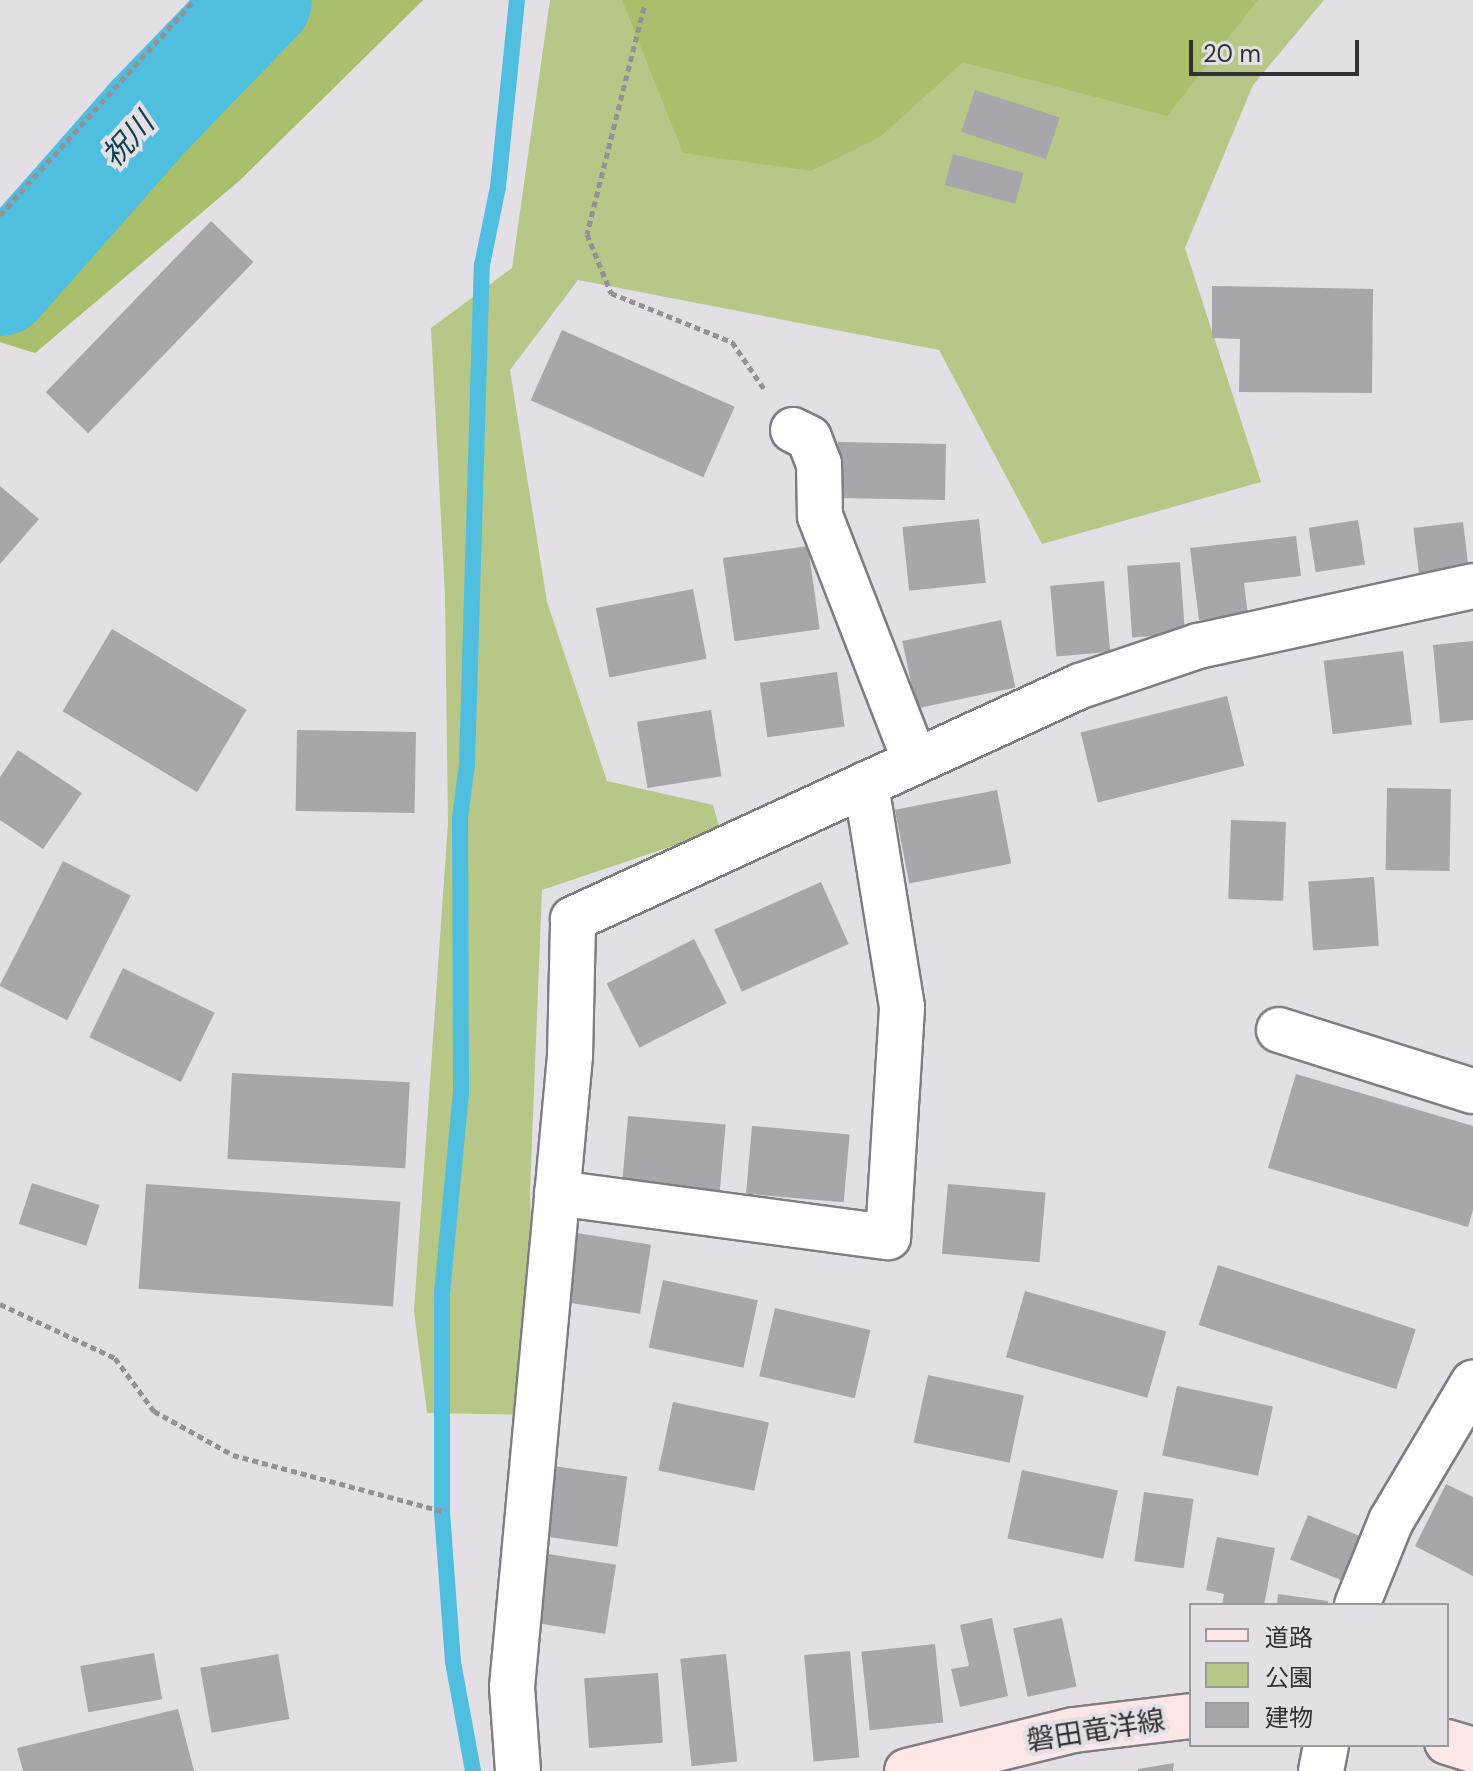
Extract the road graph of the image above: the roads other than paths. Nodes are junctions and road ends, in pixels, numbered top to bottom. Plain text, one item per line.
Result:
1 (793, 430) road end
2 (1473, 586) edge
3 (915, 761) junction
4 (866, 784) junction
5 (1279, 1030) dead end
6 (1473, 1091) edge
7 (557, 1193) junction
8 (1473, 1383) edge
9 (1358, 1603) edge
10 (1189, 1716) edge
11 (1449, 1743) edge
12 (1326, 1747) edge
13 (1473, 1750) edge
14 (518, 1771) edge
15 (907, 1771) edge
16 (1321, 1771) edge

1 - 3 street
2 - 3 street
3 - 4 street
4 - 7 street
4 - 7 street
5 - 6 street
7 - 14 street
8 - 9 street
10 - 15 main road, 磐田竜洋線
11 - 13 main road
12 - 16 street

